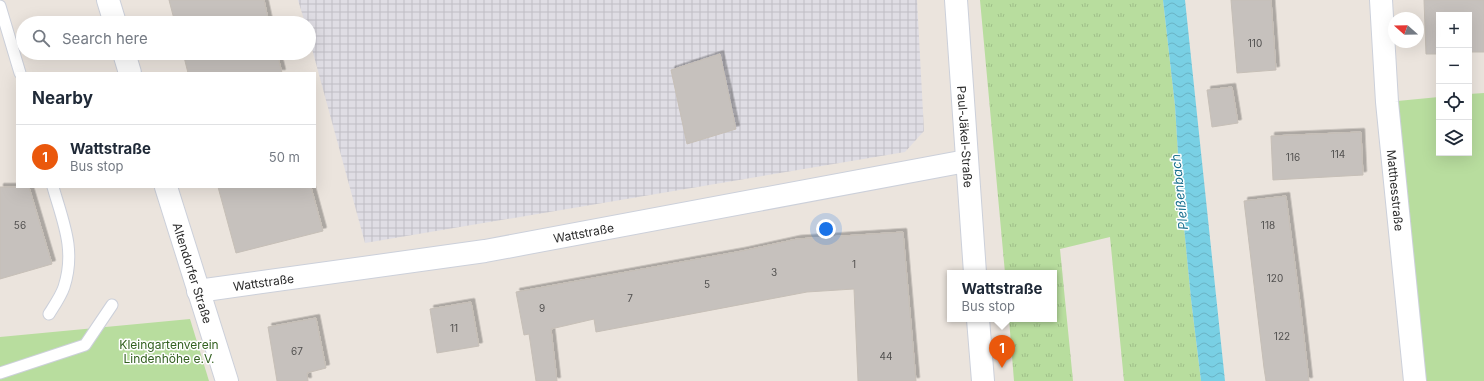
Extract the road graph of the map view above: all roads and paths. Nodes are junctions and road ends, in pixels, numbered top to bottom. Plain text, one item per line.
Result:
1 (108, 0) edge
2 (956, 0) edge
3 (1381, 0) edge
4 (0, 6) edge
5 (113, 16) edge
6 (16, 60) edge
7 (16, 60) edge
8 (126, 60) edge
9 (20, 72) edge
10 (130, 72) edge
11 (966, 161) junction
12 (53, 188) edge
13 (166, 188) edge
14 (975, 270) edge
15 (198, 291) junction
16 (112, 305) dead end
17 (50, 314) dead end
18 (978, 322) edge
19 (0, 373) edge
20 (227, 381) edge
21 (983, 381) edge
22 (1415, 381) edge

1 - 5 street
2 - 11 street, Paul-Jäkel-Straße
3 - 22 street, Matthesstraße
4 - 6 lane
7 - 9 lane
8 - 10 street
11 - 14 street, Paul-Jäkel-Straße
11 - 15 street, Wattstraße
12 - 17 lane
13 - 15 street, Altendorfer Straße
15 - 20 street, Altendorfer Straße
16 - 19 lane
18 - 21 street

